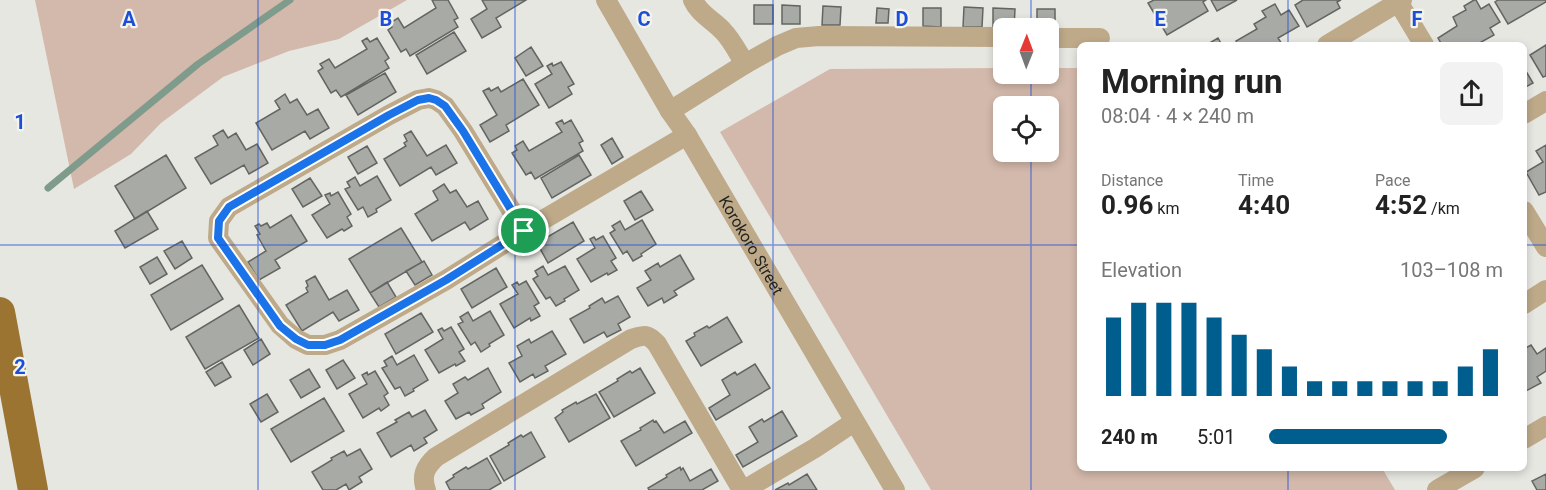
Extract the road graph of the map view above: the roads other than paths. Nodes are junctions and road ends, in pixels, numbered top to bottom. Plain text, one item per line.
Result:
1 (606, 0) edge
2 (693, 0) edge
3 (1399, 1) edge
4 (993, 37) edge
5 (1059, 38) edge
6 (1100, 38) dead end
7 (1332, 42) edge
8 (1422, 42) edge
9 (745, 64) junction
10 (1546, 101) edge
11 (670, 111) junction
12 (1527, 112) edge
13 (687, 135) junction
14 (1527, 216) edge
15 (524, 231) junction
16 (1546, 248) edge
17 (1546, 290) edge
18 (1527, 302) edge
19 (0, 312) edge
20 (854, 422) junction
21 (1546, 426) edge
22 (1527, 437) edge
23 (1470, 471) edge
24 (33, 490) edge
25 (426, 490) edge
26 (743, 490) edge
27 (895, 490) edge
28 (1437, 490) edge

1 - 11 street, Korokoro Street
2 - 9 street
3 - 7 street
3 - 8 street
4 - 9 street
5 - 6 street
9 - 11 street
10 - 12 street
11 - 13 street, Korokoro Street
13 - 15 street
13 - 20 street, Korokoro Street
14 - 16 street
15 - 15 street
17 - 18 street
19 - 24 main road
20 - 26 street
20 - 27 street, Korokoro Street
21 - 22 street
23 - 28 street
25 - 26 street

